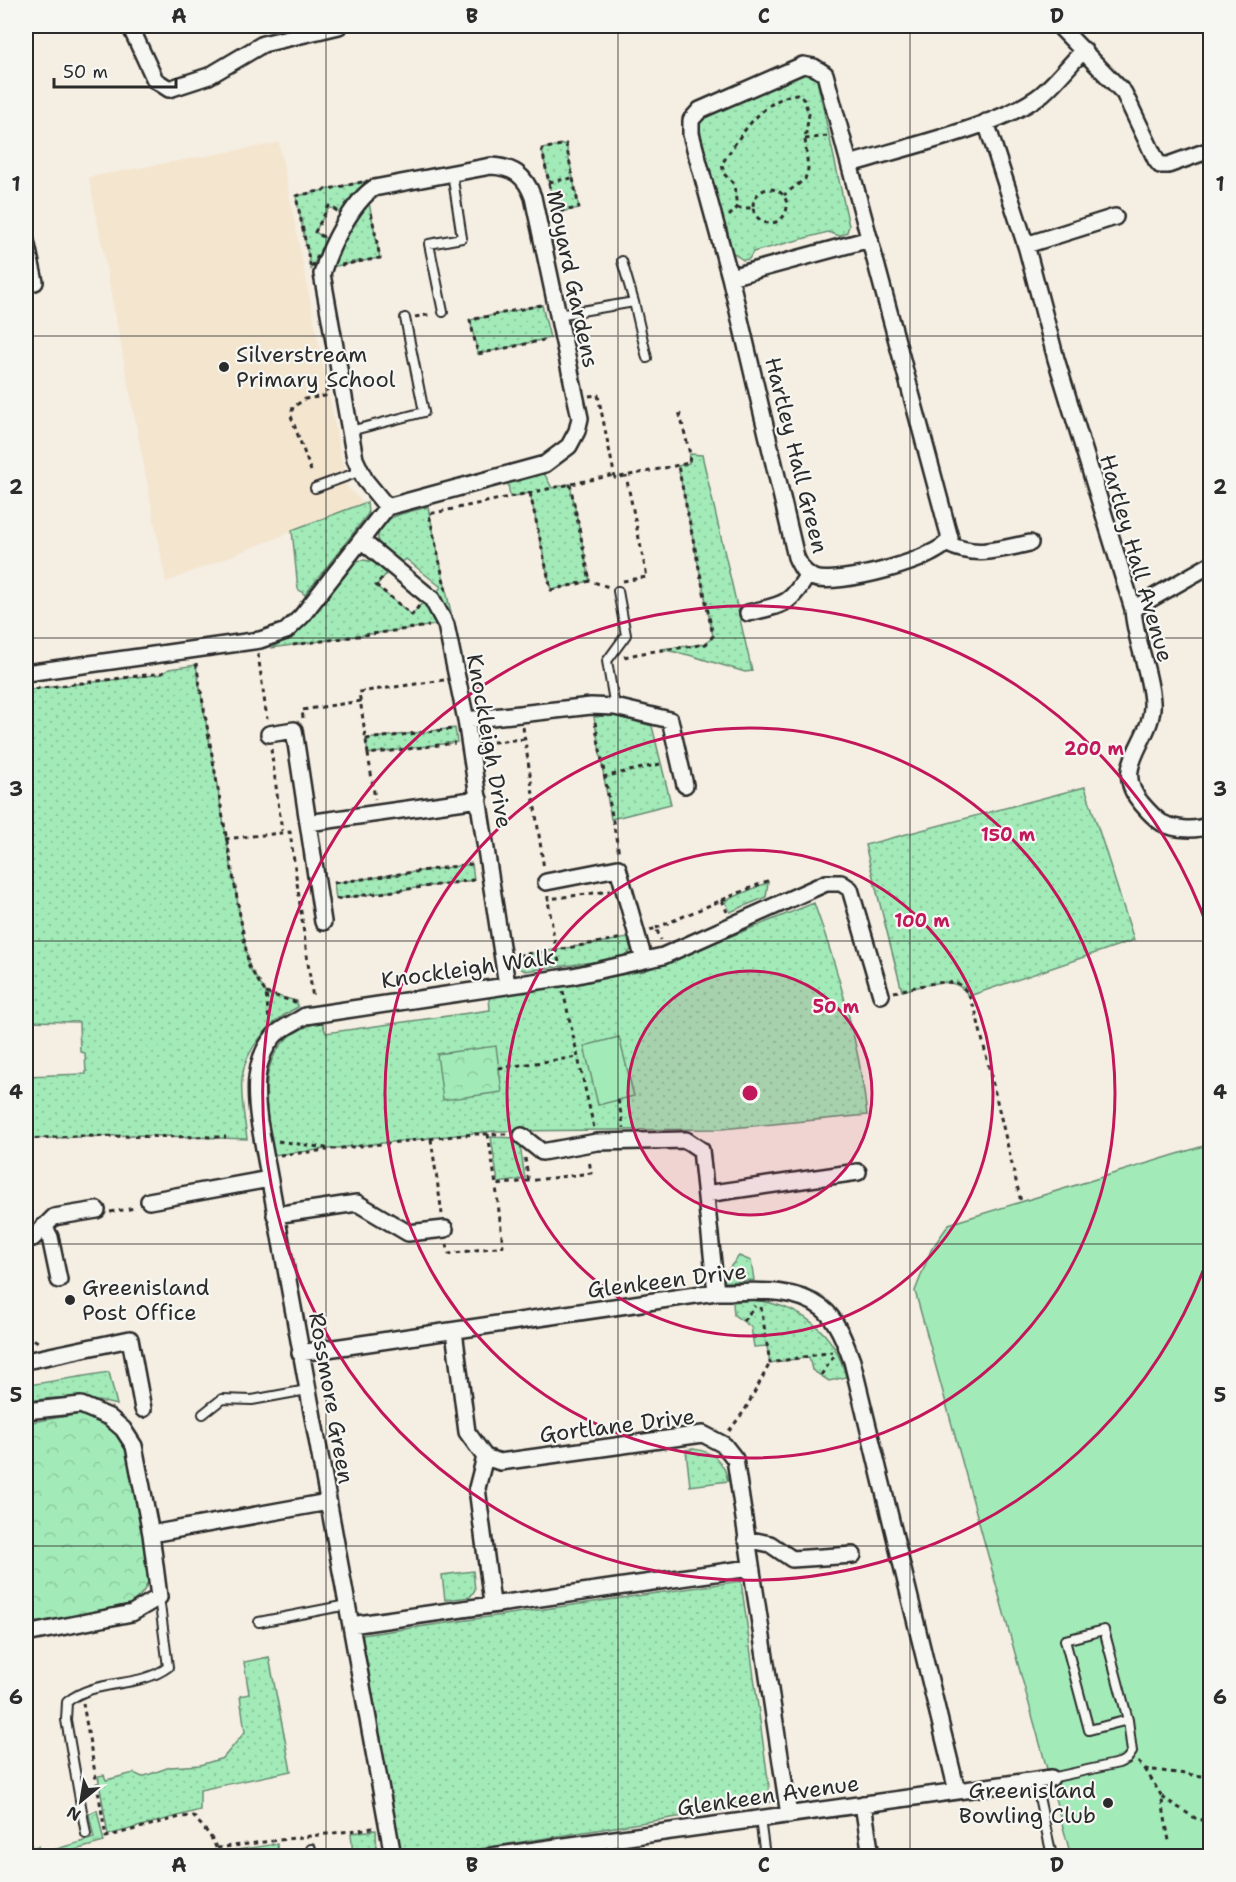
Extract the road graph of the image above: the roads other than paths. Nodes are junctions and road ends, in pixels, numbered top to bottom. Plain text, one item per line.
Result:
1 (130, 26) edge
2 (339, 26) edge
3 (1059, 26) edge
4 (1084, 50) junction
5 (986, 122) junction
6 (1210, 150) edge
7 (850, 164) junction
8 (453, 173) junction
9 (1115, 217) dead end
10 (870, 239) junction
11 (26, 241) edge
12 (1026, 245) junction
13 (622, 261) dead end
14 (730, 277) junction
15 (26, 285) edge
16 (634, 302) junction
17 (557, 309) junction
18 (443, 312) road end
19 (405, 318) road end
20 (647, 358) dead end
21 (350, 431) junction
22 (361, 471) junction
23 (315, 488) dead end
24 (387, 507) junction
25 (361, 540) junction
26 (1030, 543) dead end
27 (948, 544) junction
28 (1210, 565) edge
29 (808, 574) junction
30 (618, 591) road end
31 (1133, 609) junction
32 (748, 614) dead end
33 (26, 673) edge
34 (615, 707) junction
35 (460, 724) junction
36 (269, 735) dead end
37 (685, 785) dead end
38 (479, 799) junction
39 (308, 824) junction
40 (1210, 825) edge
41 (546, 882) road end
42 (323, 922) dead end
43 (644, 960) junction
44 (507, 985) junction
45 (881, 995) road end
46 (522, 1136) road end
47 (858, 1172) dead end
48 (268, 1179) junction
49 (706, 1194) junction
50 (149, 1201) road end
51 (97, 1210) road end
52 (275, 1215) junction
53 (44, 1226) junction
54 (445, 1229) road end
55 (26, 1239) edge
56 (59, 1280) dead end
57 (716, 1292) junction
58 (454, 1331) junction
59 (300, 1353) junction
60 (26, 1361) edge
61 (307, 1390) junction
62 (143, 1409) dead end
63 (26, 1412) edge
64 (203, 1414) dead end
65 (485, 1457) junction
66 (328, 1502) junction
67 (151, 1534) junction
68 (746, 1539) junction
69 (853, 1556) dead end
70 (750, 1568) junction
71 (159, 1597) junction
72 (492, 1603) junction
73 (347, 1605) junction
74 (259, 1622) dead end
75 (351, 1625) junction
76 (26, 1634) edge
77 (1128, 1720) junction
78 (1043, 1779) junction
79 (957, 1791) junction
80 (863, 1804) junction
81 (789, 1815) junction
82 (760, 1819) junction
83 (86, 1834) dead end
84 (589, 1849) edge
85 (393, 1857) edge
86 (492, 1857) edge
87 (765, 1857) edge
88 (871, 1857) edge
89 (1052, 1857) edge

1 - 2 street
3 - 4 street
4 - 5 street
4 - 6 street
5 - 7 street
5 - 12 street, Hartley Hall Avenue
7 - 10 street, Hartley Hall Green
7 - 14 street, Hartley Hall Green
8 - 17 street, Moyard Gardens
8 - 18 lane
8 - 21 street, Moyard Gardens
9 - 12 street
10 - 14 street
10 - 27 street, Hartley Hall Green
11 - 15 street
12 - 31 street, Hartley Hall Avenue
13 - 16 lane
14 - 29 street, Hartley Hall Green
16 - 17 lane
16 - 20 lane
17 - 24 street, Moyard Gardens
19 - 21 lane
21 - 22 street
22 - 23 lane
22 - 24 street
24 - 25 street
25 - 33 street
25 - 35 street, Knockleigh Drive
26 - 27 street
27 - 29 street, Hartley Hall Green
28 - 31 street
29 - 32 street
30 - 34 lane
31 - 40 street, Hartley Hall Avenue
34 - 35 street
34 - 37 street
35 - 38 street, Knockleigh Drive
36 - 39 street
38 - 39 street
38 - 44 street, Knockleigh Drive
39 - 42 street
41 - 43 street
43 - 44 street, Knockleigh Walk
43 - 45 street, Knockleigh Walk
44 - 48 street, Knockleigh Walk
46 - 49 street
47 - 49 street
48 - 50 street
48 - 52 street, Rossmore Green
49 - 57 street
51 - 53 street
52 - 54 street
52 - 59 street, Rossmore Green
53 - 55 street
53 - 56 street
57 - 58 street, Glenkeen Drive
57 - 79 street, Glenkeen Drive
58 - 59 street, Glenkeen Drive
58 - 65 street
59 - 61 street, Rossmore Green
60 - 62 street
61 - 64 lane
61 - 66 street, Rossmore Green
63 - 67 street
65 - 68 street, Gortlane Drive
65 - 72 street
66 - 67 street
66 - 73 street, Rossmore Green
67 - 71 street
68 - 69 street
68 - 70 street, Gortlane Drive
70 - 72 street
70 - 81 street, Gortlane Drive
71 - 76 street
71 - 83 lane
72 - 75 street
73 - 74 lane
73 - 75 street, Rossmore Green
75 - 85 street, Rossmore Green
77 - 77 lane
77 - 78 lane
78 - 79 street, Glenkeen Avenue
78 - 89 lane
79 - 80 street, Glenkeen Avenue
80 - 81 street, Glenkeen Avenue
80 - 88 street
81 - 82 street, Glenkeen Avenue
82 - 84 street, Glenkeen Avenue
82 - 87 lane
84 - 86 street, Glenkeen Avenue

